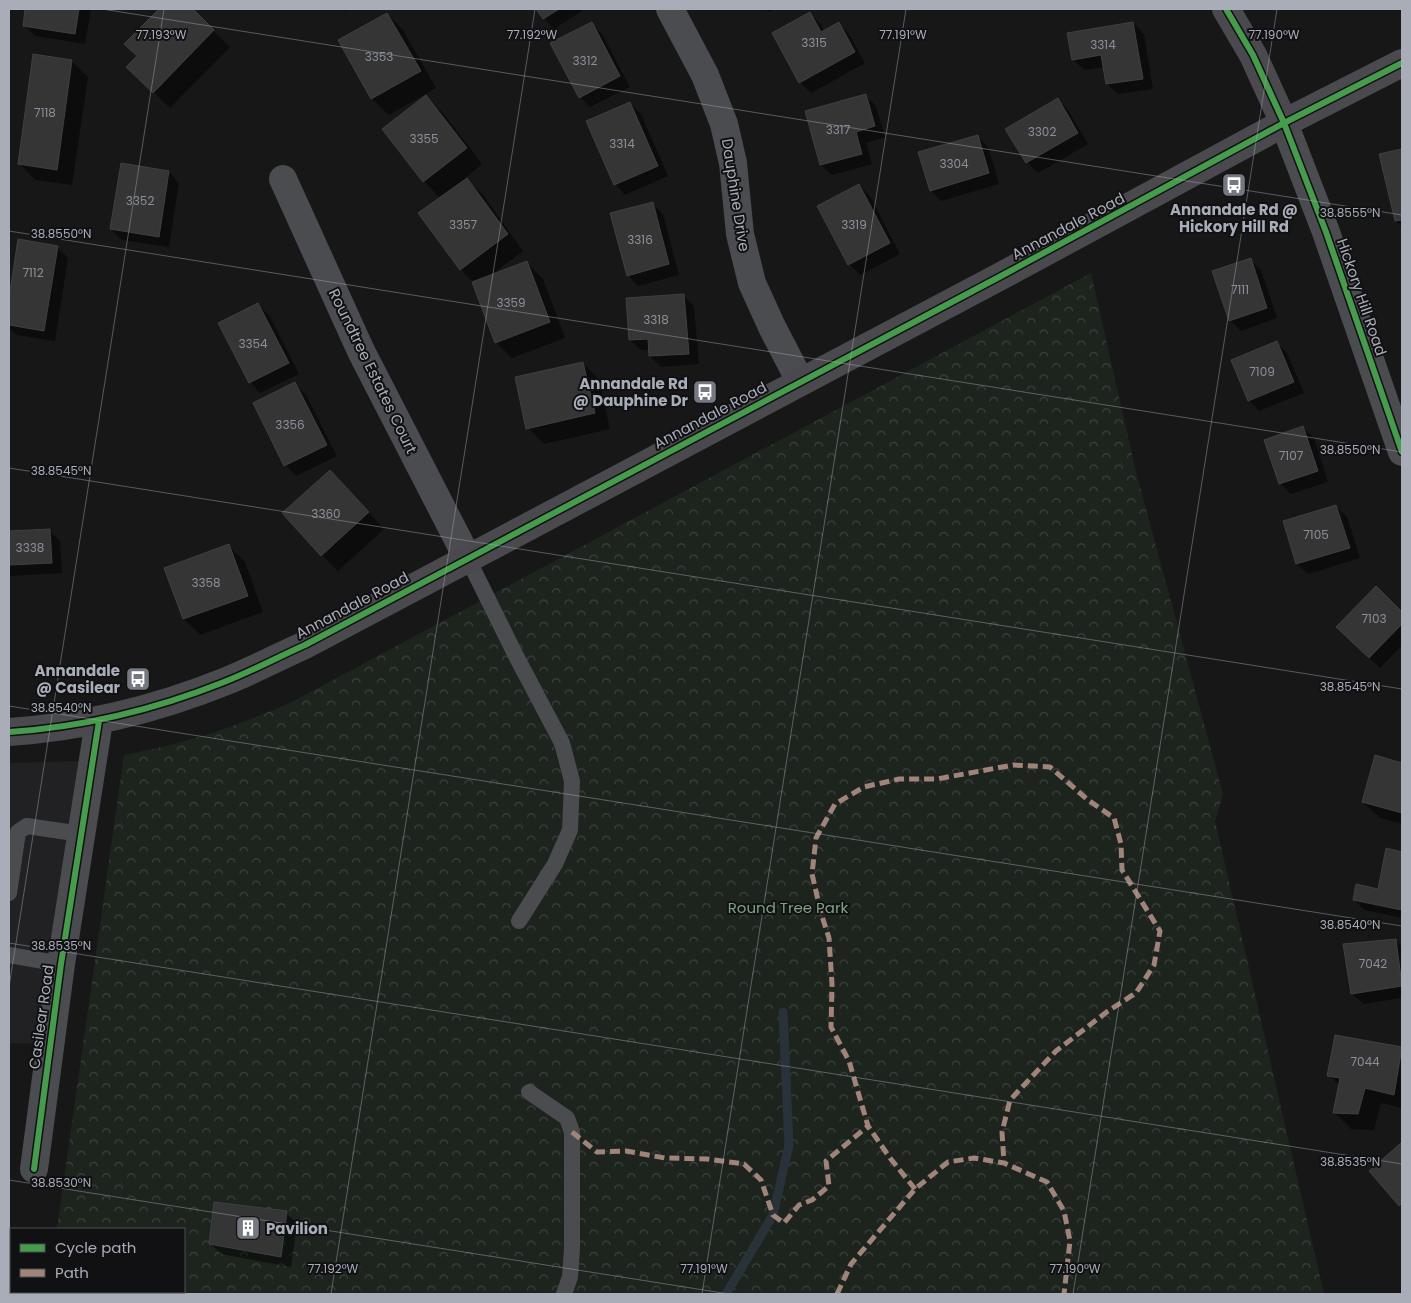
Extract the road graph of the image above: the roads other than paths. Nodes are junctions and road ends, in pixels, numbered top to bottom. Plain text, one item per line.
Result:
1 (670, 9) edge
2 (1226, 9) edge
3 (1402, 64) edge
4 (1284, 123) junction
5 (283, 179) dead end
6 (800, 381) junction
7 (1402, 452) edge
8 (468, 559) junction
9 (99, 722) junction
10 (9, 732) edge
11 (81, 834) junction
12 (9, 893) edge
13 (519, 921) dead end
14 (9, 955) edge
15 (61, 964) junction
16 (529, 1092) dead end
17 (34, 1169) dead end
18 (564, 1294) edge

1 - 6 street, Dauphine Drive
2 - 4 main road
3 - 4 main road, Annandale Road
4 - 6 main road, Annandale Road
4 - 7 street, Hickory Hill Road
5 - 8 street, Roundtree Estates Court
6 - 8 main road, Annandale Road
8 - 9 main road, Annandale Road
8 - 13 lane
9 - 10 main road, Annandale Road
9 - 11 street, Casilear Road
11 - 12 lane
11 - 15 street, Casilear Road
14 - 15 lane
15 - 17 street, Casilear Road
16 - 18 lane

